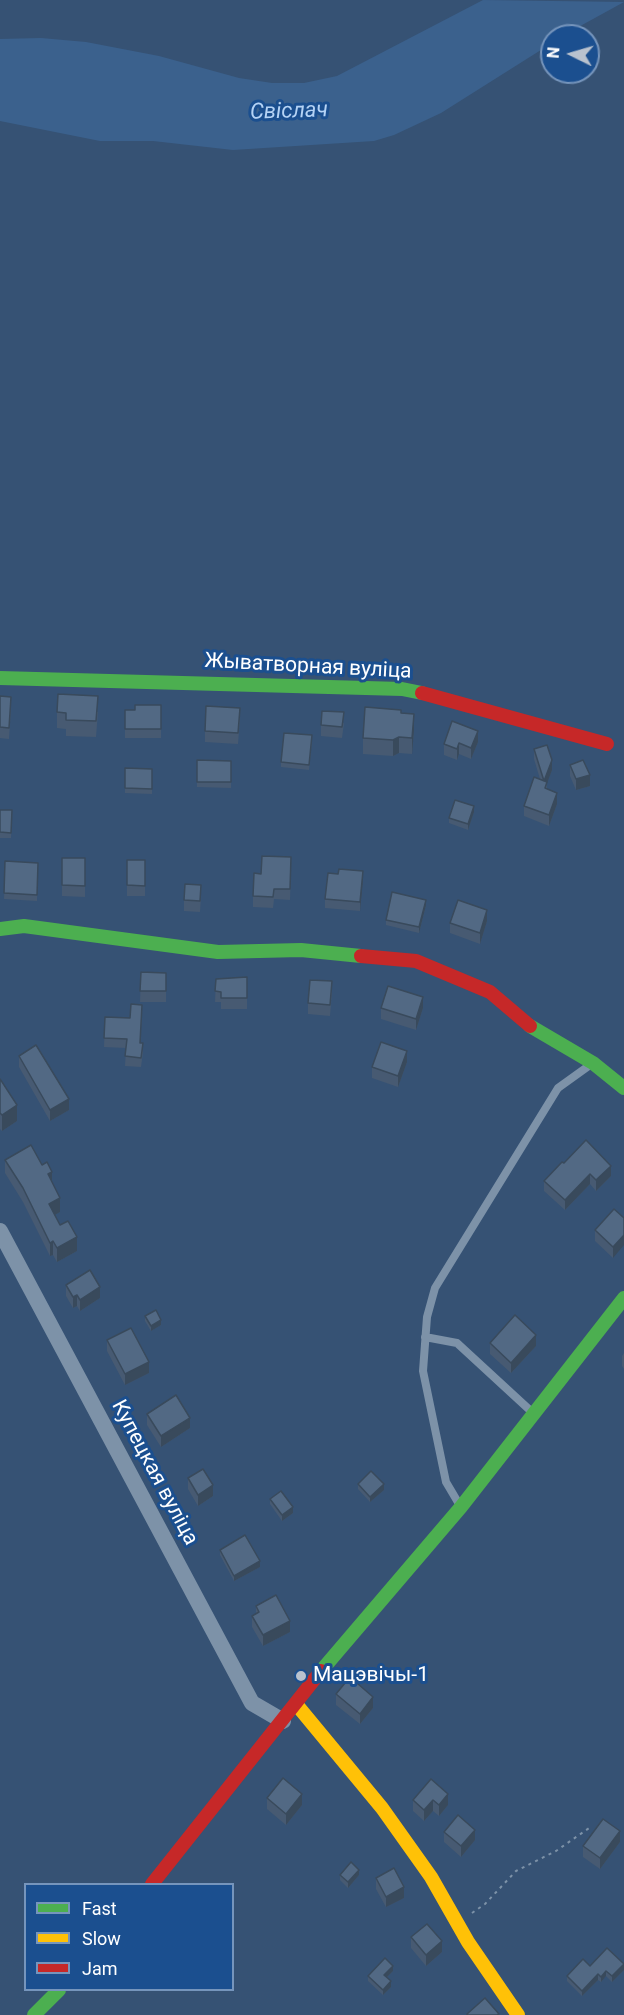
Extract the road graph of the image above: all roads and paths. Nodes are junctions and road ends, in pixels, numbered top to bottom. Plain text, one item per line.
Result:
1 (0, 678) edge
2 (607, 744) dead end
3 (0, 929) edge
4 (593, 1063) junction
5 (624, 1088) edge
6 (0, 1232) edge
7 (624, 1299) edge
8 (426, 1336) junction
9 (533, 1414) junction
10 (461, 1507) junction
11 (296, 1704) junction
12 (283, 1721) junction
13 (592, 1826) dead end
14 (153, 1883) edge
15 (457, 1923) junction
16 (57, 1991) edge
17 (34, 2015) edge
18 (518, 2015) edge

1 - 2 street, Жыватворная вуліца
3 - 4 street
4 - 5 street
4 - 8 lane
6 - 12 street, Купецкая вуліца
7 - 9 street
8 - 9 lane
8 - 10 lane
9 - 10 street
10 - 11 street
11 - 12 street
11 - 15 street
12 - 14 street
13 - 15 path
15 - 18 street
16 - 17 street

